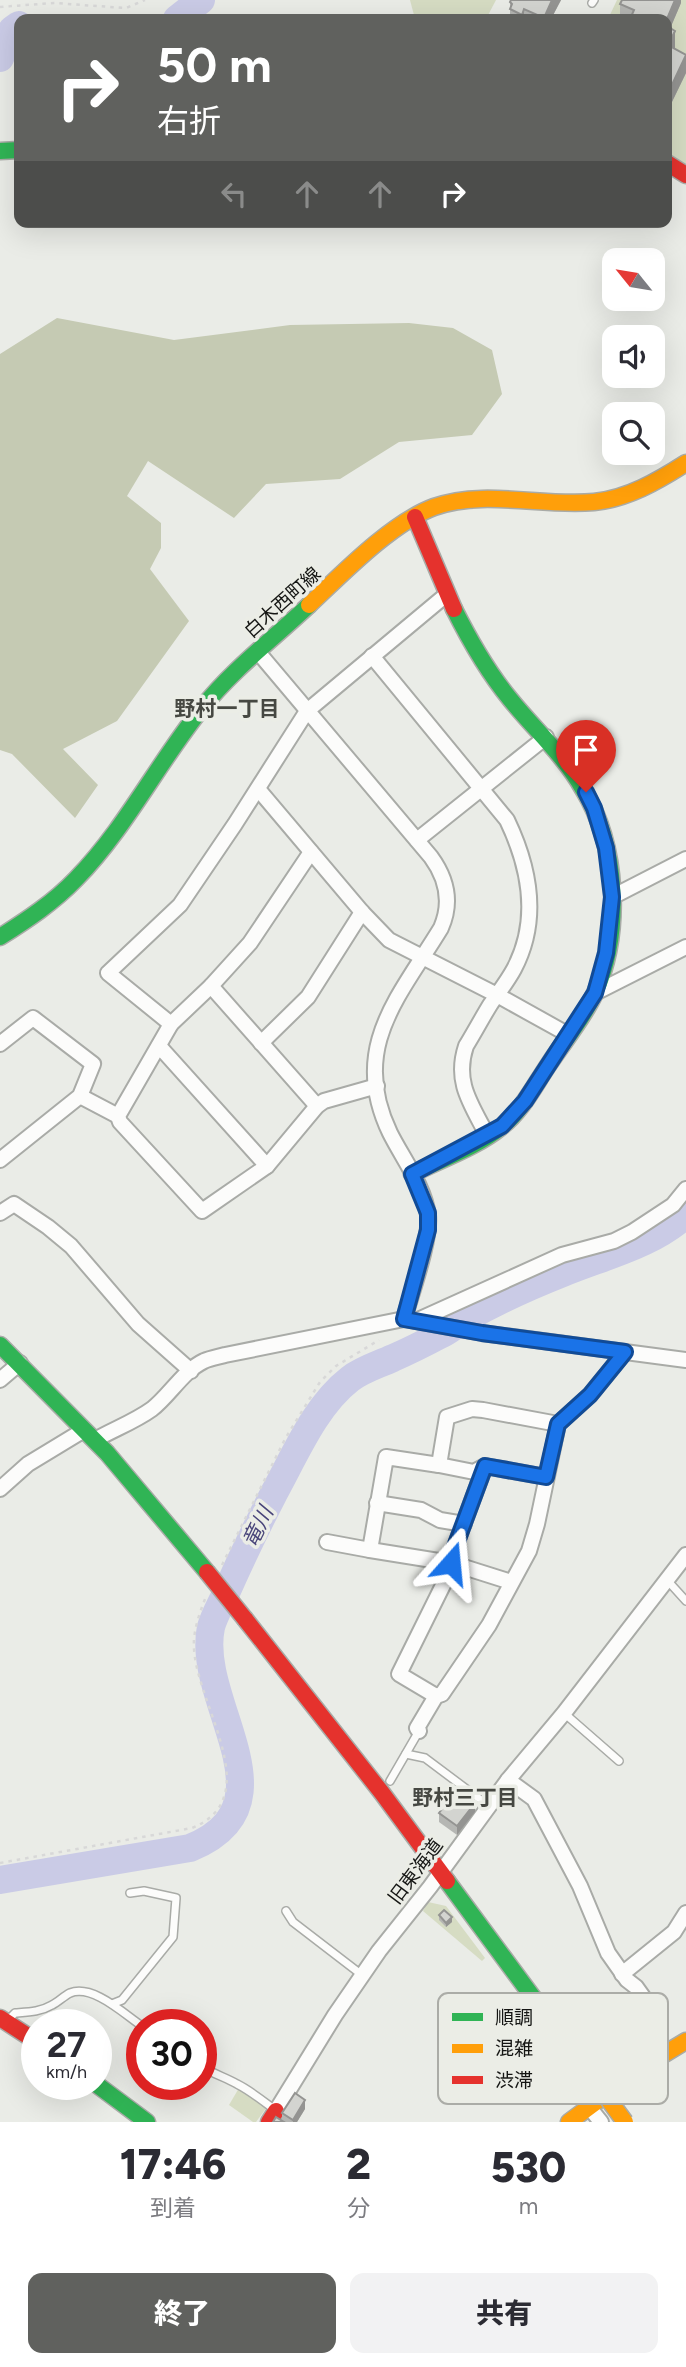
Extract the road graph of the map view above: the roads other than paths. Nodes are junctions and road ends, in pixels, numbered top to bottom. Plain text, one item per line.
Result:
1 (686, 463) edge
2 (415, 517) junction
3 (446, 595) junction
4 (258, 652) junction
5 (372, 656) junction
6 (307, 711) junction
7 (546, 737) junction
8 (258, 789) junction
9 (482, 789) junction
10 (417, 840) junction
11 (311, 852) junction
12 (686, 859) edge
13 (612, 897) junction
14 (362, 912) junction
15 (0, 937) edge
16 (686, 947) edge
17 (424, 957) junction
18 (211, 986) junction
19 (595, 993) junction
20 (497, 995) junction
21 (171, 1024) junction
22 (569, 1035) junction
23 (0, 1044) edge
24 (261, 1044) junction
25 (159, 1046) junction
26 (377, 1086) junction
27 (80, 1096) junction
28 (317, 1106) junction
29 (118, 1116) junction
30 (487, 1135) junction
31 (0, 1160) edge
32 (267, 1166) junction
33 (412, 1174) junction
34 (686, 1189) edge
35 (0, 1213) edge
36 (417, 1321) junction
37 (0, 1345) edge
38 (625, 1352) junction
39 (686, 1360) edge
40 (20, 1363) junction
41 (191, 1371) junction
42 (0, 1380) edge
43 (558, 1424) junction
44 (90, 1435) junction
45 (439, 1465) junction
46 (485, 1466) junction
47 (546, 1477) junction
48 (0, 1489) edge
49 (377, 1503) junction
50 (464, 1524) junction
51 (327, 1542) dead end
52 (370, 1550) junction
53 (686, 1555) edge
54 (451, 1563) junction
55 (666, 1580) junction
56 (511, 1582) junction
57 (686, 1601) edge
58 (436, 1696) junction
59 (564, 1713) junction
60 (419, 1731) joint
61 (406, 1754) junction
62 (619, 1761) dead end
63 (508, 1780) junction
64 (390, 1781) dead end
65 (489, 1806) junction
66 (441, 1872) junction
67 (130, 1893) dead end
68 (286, 1911) dead end
69 (686, 1913) edge
70 (622, 1974) junction
71 (362, 1975) junction
72 (530, 1993) edge
73 (640, 1993) edge
74 (112, 2004) junction
75 (126, 2014) edge
76 (6, 2017) edge
77 (21, 2029) edge
78 (686, 2040) edge
79 (668, 2051) edge
80 (217, 2077) edge
81 (112, 2096) edge
82 (593, 2104) edge
83 (612, 2104) edge
84 (589, 2107) junction
85 (272, 2116) edge
86 (147, 2122) edge
87 (569, 2122) edge
88 (601, 2122) edge
89 (625, 2122) edge

1 - 2 street, 白木西町線
2 - 3 street
2 - 4 street, 白木西町線
3 - 5 street
3 - 7 street
4 - 6 street
4 - 15 street, 白木西町線
5 - 6 street
5 - 9 street
6 - 8 street
6 - 10 street
7 - 9 street
7 - 13 street
8 - 11 street
8 - 21 street
9 - 10 street
9 - 20 street
10 - 17 street
11 - 14 street
11 - 18 street
12 - 13 street
13 - 19 street
14 - 17 street
14 - 24 street
16 - 19 street
17 - 20 street
17 - 26 street
18 - 21 street
18 - 24 street
19 - 22 street
20 - 22 street
20 - 30 street
21 - 25 street
22 - 30 street
23 - 27 street
24 - 28 street
25 - 29 street
25 - 32 street
26 - 28 street
26 - 33 street
27 - 29 street
27 - 31 street
28 - 32 street
29 - 32 street
30 - 33 street
33 - 36 street
34 - 36 street
35 - 41 street
36 - 38 street
36 - 41 street
37 - 40 street
38 - 39 street
38 - 43 street
40 - 42 street
40 - 44 street
41 - 44 street
43 - 45 street
43 - 47 street
44 - 48 street
44 - 66 street, bridge
45 - 46 street
45 - 49 street
46 - 47 street
46 - 50 street
47 - 56 street
49 - 50 street
49 - 52 street
50 - 54 street
51 - 52 street
52 - 54 street
53 - 55 street, 旧東海道
54 - 56 street
54 - 58 street
55 - 57 lane
55 - 59 street, 旧東海道
56 - 58 street
58 - 60 street
59 - 62 lane
59 - 63 street, 旧東海道
60 - 61 lane
61 - 64 lane
61 - 65 lane
63 - 65 street, 旧東海道
63 - 70 street
65 - 66 street, 旧東海道
66 - 71 street, 旧東海道
66 - 72 street, bridge
67 - 74 lane
68 - 71 lane
69 - 70 street
70 - 73 street
71 - 85 street, 旧東海道
74 - 75 lane
74 - 76 lane
76 - 77 street
78 - 79 street
80 - 85 lane
81 - 86 street
82 - 84 street
83 - 89 street, bridge
84 - 87 street
84 - 88 street

